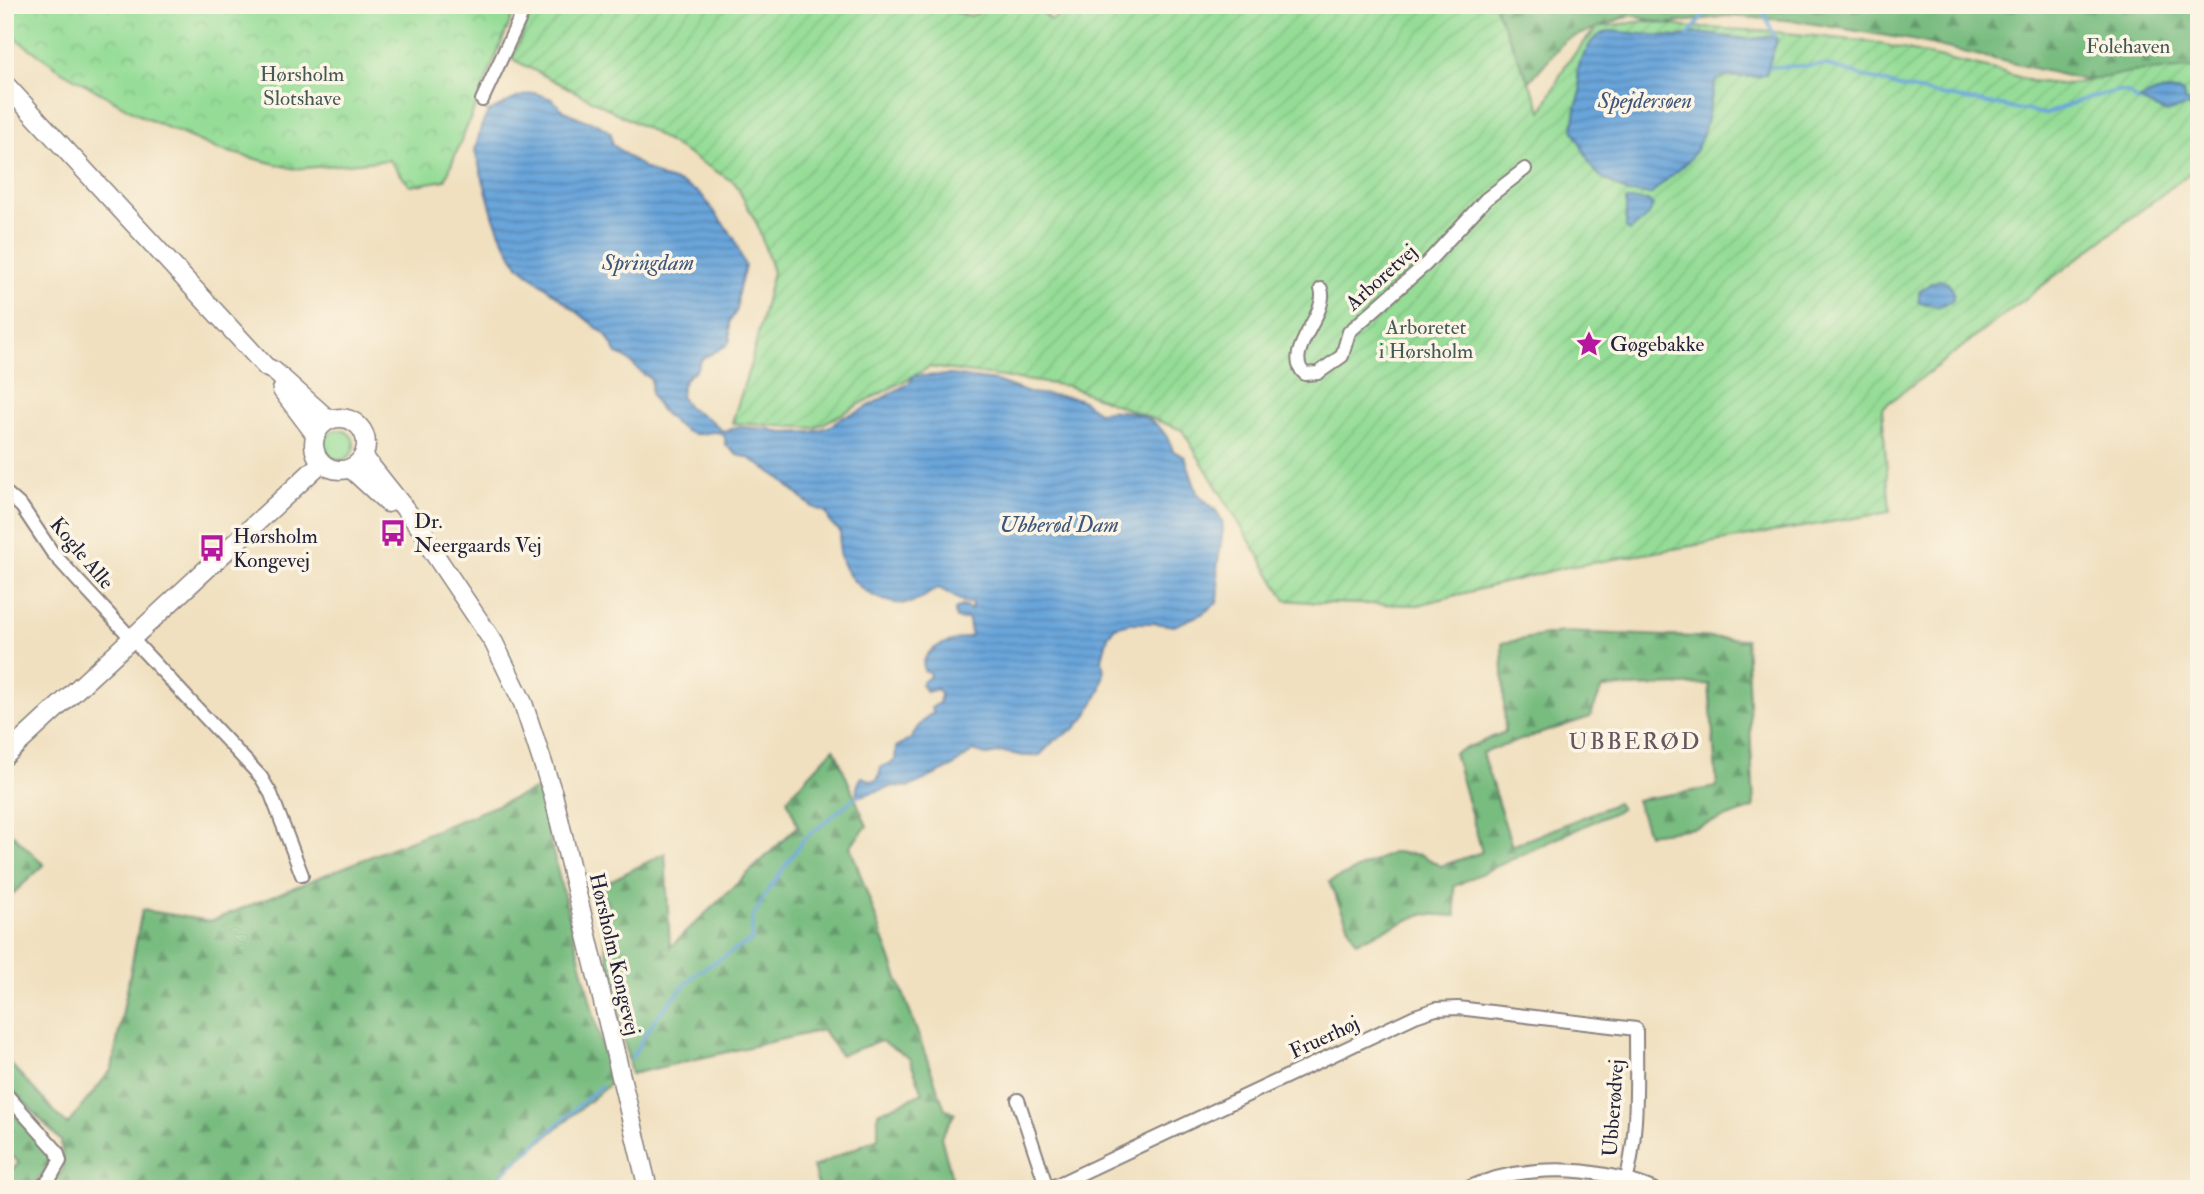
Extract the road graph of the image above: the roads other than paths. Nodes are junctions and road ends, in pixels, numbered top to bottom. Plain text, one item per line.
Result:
1 (526, 5) edge
2 (5, 85) edge
3 (482, 100) dead end
4 (1525, 169) dead end
5 (1321, 289) dead end
6 (266, 367) junction
7 (329, 420) junction
8 (315, 434) junction
9 (357, 462) junction
10 (321, 463) junction
11 (5, 492) edge
12 (131, 638) junction
13 (5, 755) edge
14 (302, 875) dead end
15 (1636, 1029) joint
16 (5, 1093) edge
17 (1018, 1100) dead end
18 (1625, 1184) edge
19 (1047, 1188) edge
20 (39, 1189) edge
21 (648, 1189) edge
22 (1465, 1189) edge
23 (1653, 1189) edge

1 - 3 street
2 - 6 main road
4 - 5 street, Arboretvej
6 - 7 main road
6 - 8 main road
7 - 8 main road
7 - 9 main road
8 - 10 main road
9 - 10 main road
9 - 21 main road, Hørsholm Kongevej
10 - 12 main road
11 - 12 street, Kogle Alle
12 - 13 main road
12 - 14 street, Kogle Alle
15 - 18 street, Ubberødvej
15 - 19 street, Fruerhøj
16 - 20 street
17 - 19 street, Fruerhøj
18 - 22 street
18 - 23 street

